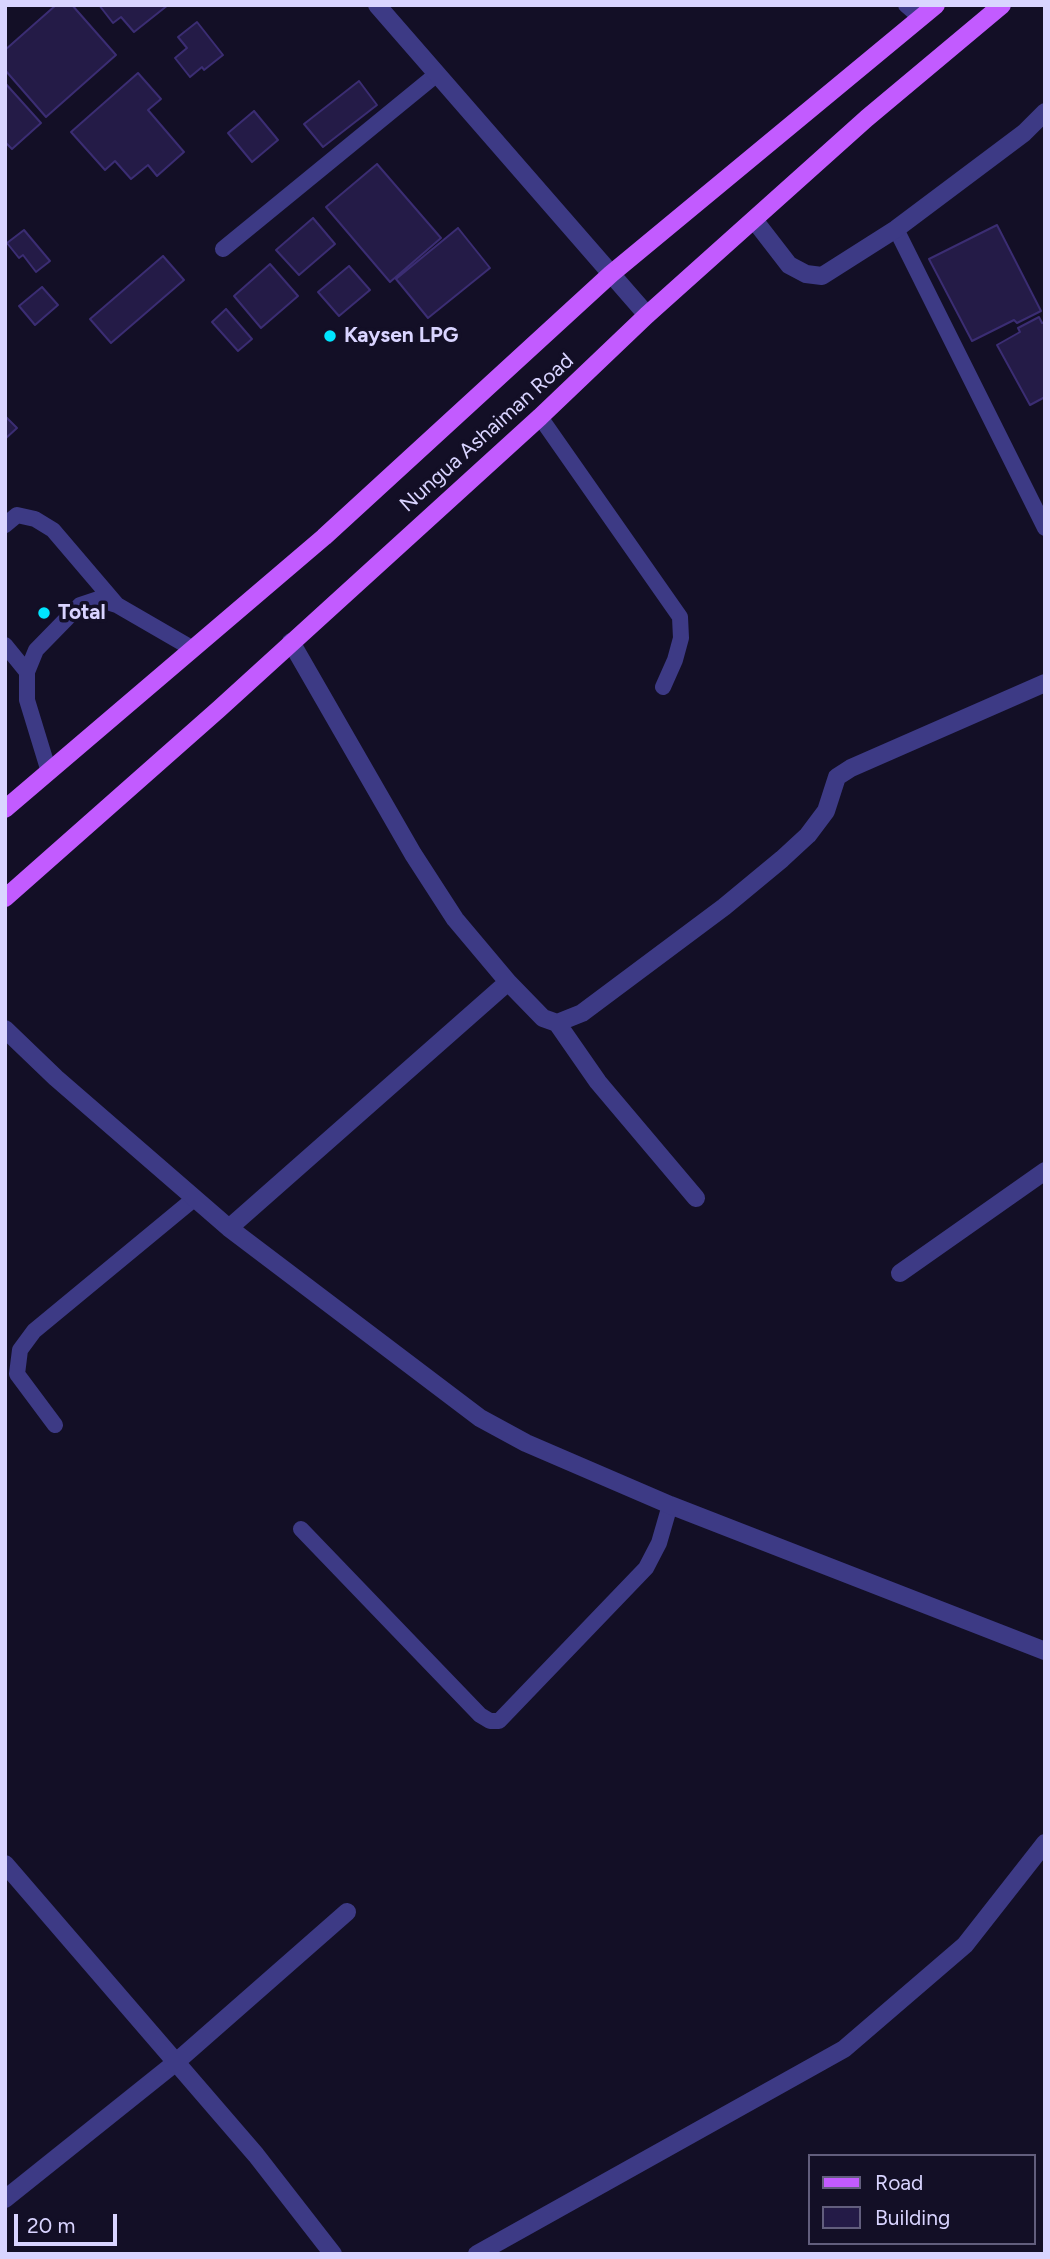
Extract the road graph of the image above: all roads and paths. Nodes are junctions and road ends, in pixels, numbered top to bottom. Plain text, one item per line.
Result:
1 (377, 5) edge
2 (906, 5) edge
3 (936, 5) edge
4 (1002, 5) edge
5 (921, 18) junction
6 (437, 74) junction
7 (1045, 112) edge
8 (755, 221) junction
9 (896, 229) junction
10 (223, 249) dead end
11 (611, 274) junction
12 (648, 315) junction
13 (540, 417) junction
14 (5, 525) edge
15 (1045, 528) edge
16 (117, 605) junction
17 (291, 642) junction
18 (5, 645) edge
19 (193, 649) junction
20 (27, 672) junction
21 (1045, 683) edge
22 (663, 687) dead end
23 (49, 772) junction
24 (5, 809) edge
25 (5, 898) edge
26 (508, 982) junction
27 (557, 1023) junction
28 (5, 1028) edge
29 (1045, 1171) edge
30 (195, 1198) junction
31 (696, 1198) dead end
32 (229, 1228) junction
33 (900, 1273) dead end
34 (54, 1425) dead end
35 (670, 1505) junction
36 (301, 1530) dead end
37 (1045, 1651) edge
38 (1045, 1843) edge
39 (5, 1864) edge
40 (347, 1912) dead end
41 (175, 2063) junction
42 (5, 2199) edge
43 (333, 2254) edge
44 (477, 2254) edge

1 - 6 street
2 - 5 lane
3 - 5 main road, Nungua Ashaiman Road
4 - 8 main road, Nungua Ashaiman Road
5 - 11 main road, Nungua Ashaiman Road
6 - 10 lane
6 - 11 street
7 - 9 street
8 - 9 street
8 - 12 main road, Nungua Ashaiman Road
9 - 15 lane
11 - 12 street
11 - 19 main road, Nungua Ashaiman Road
12 - 13 main road, Nungua Ashaiman Road
13 - 17 main road, Nungua Ashaiman Road
13 - 22 lane
14 - 16 lane
16 - 19 lane
16 - 20 lane
17 - 25 main road, Nungua Ashaiman Road
17 - 26 street
18 - 20 lane
19 - 23 main road, Nungua Ashaiman Road
20 - 23 lane
21 - 27 street
23 - 24 main road, Nungua Ashaiman Road
26 - 27 street
26 - 32 street
27 - 31 street
28 - 30 street
29 - 33 street
30 - 32 street
30 - 34 lane
32 - 35 street
35 - 36 lane
35 - 37 street
38 - 44 street
39 - 41 street
40 - 41 street
41 - 42 street
41 - 43 street

